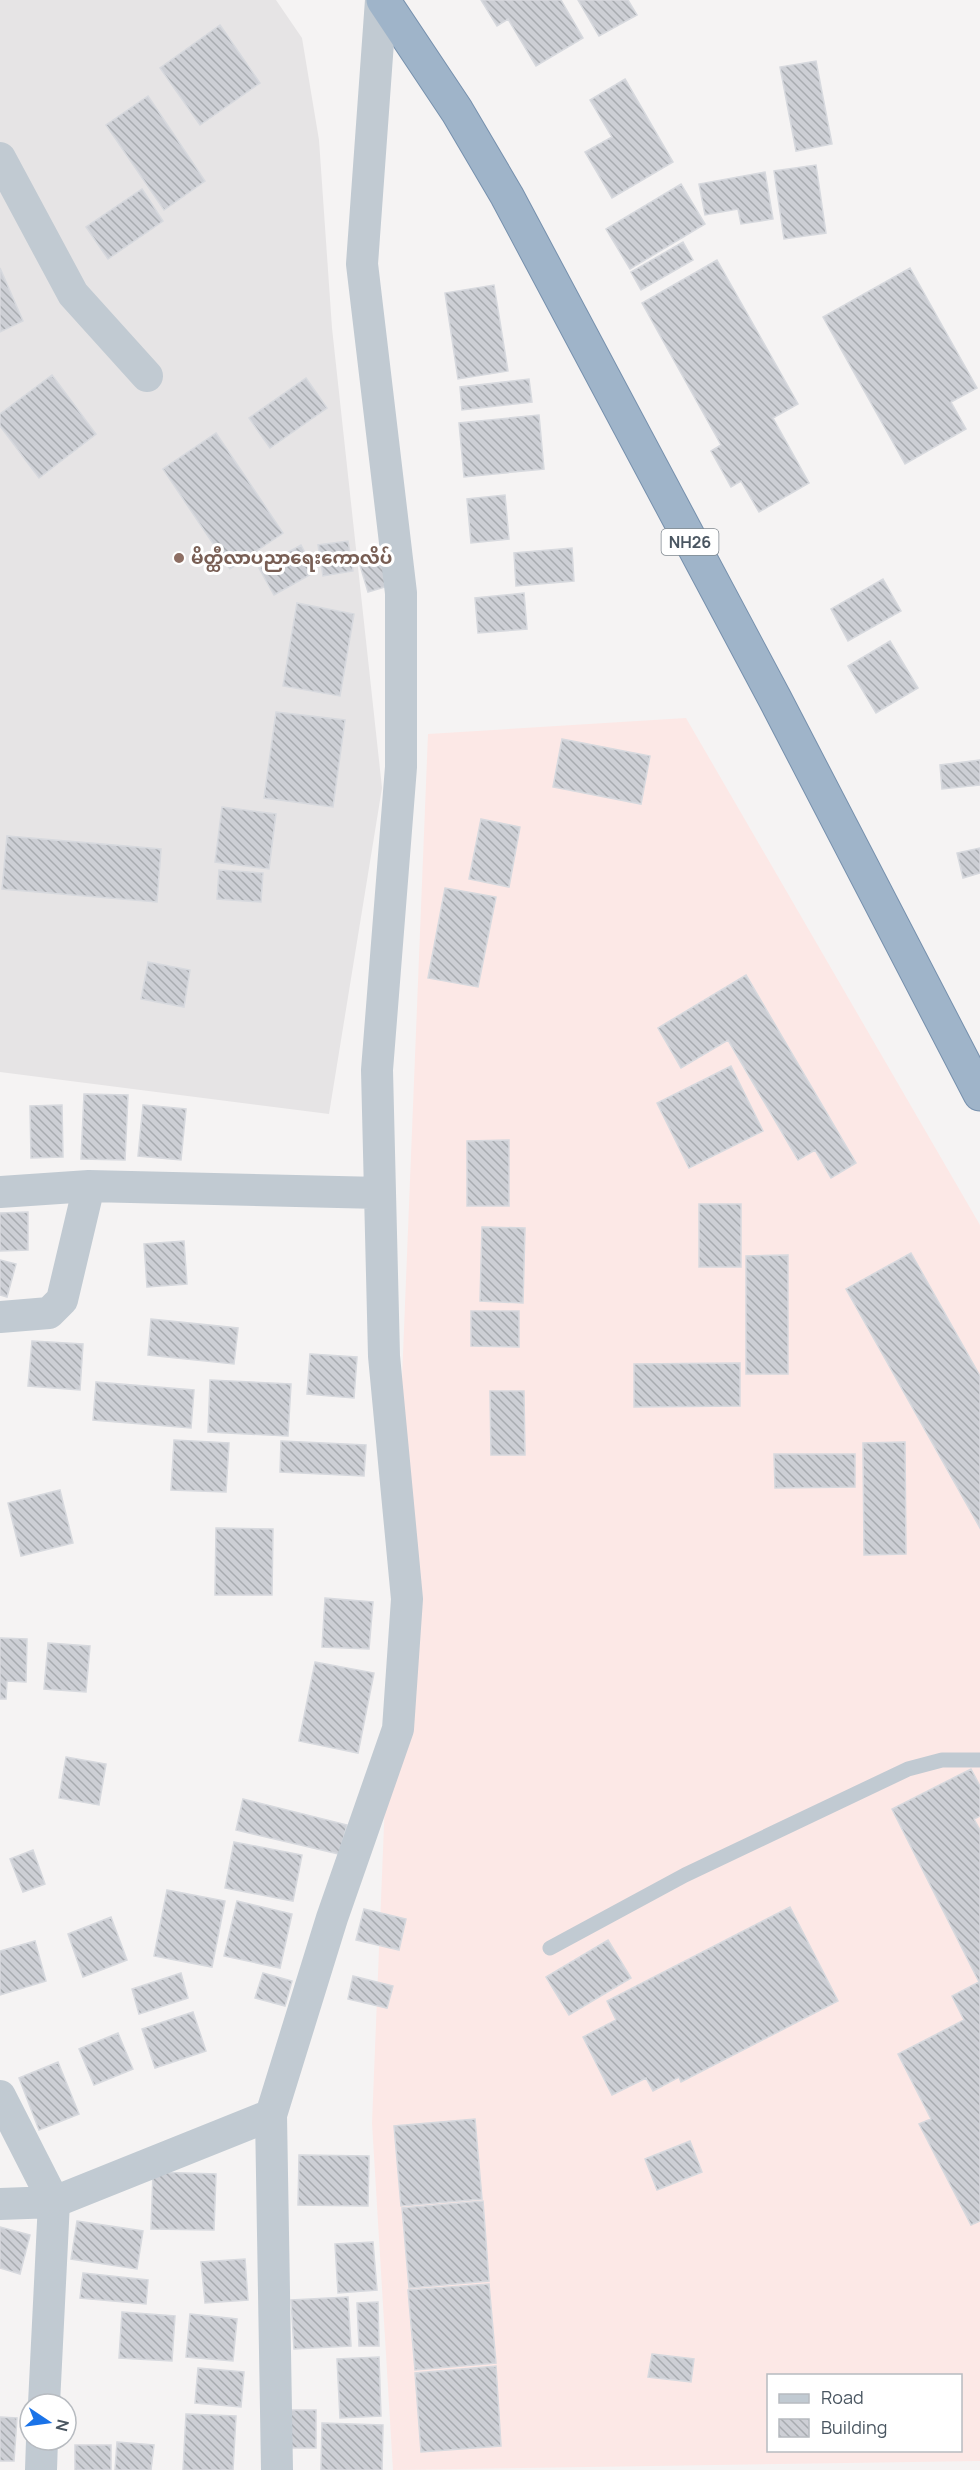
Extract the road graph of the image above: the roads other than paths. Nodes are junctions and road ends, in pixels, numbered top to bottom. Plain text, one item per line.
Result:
1 (382, 0) edge
2 (0, 158) edge
3 (147, 376) dead end
4 (980, 1094) edge
5 (89, 1186) junction
6 (0, 1192) edge
7 (380, 1193) junction
8 (0, 1317) edge
9 (980, 1760) edge
10 (550, 1948) dead end
11 (0, 2096) edge
12 (271, 2115) junction
13 (54, 2202) junction
14 (0, 2204) edge
15 (45, 2392) edge
16 (41, 2452) edge
17 (40, 2470) edge
18 (277, 2470) edge

1 - 4 highway, NH26
1 - 7 street
2 - 3 street
5 - 6 street
5 - 7 street
5 - 8 street
7 - 12 street
9 - 10 lane
11 - 13 street
12 - 13 street
12 - 18 street
13 - 14 street
13 - 15 street
16 - 17 street

